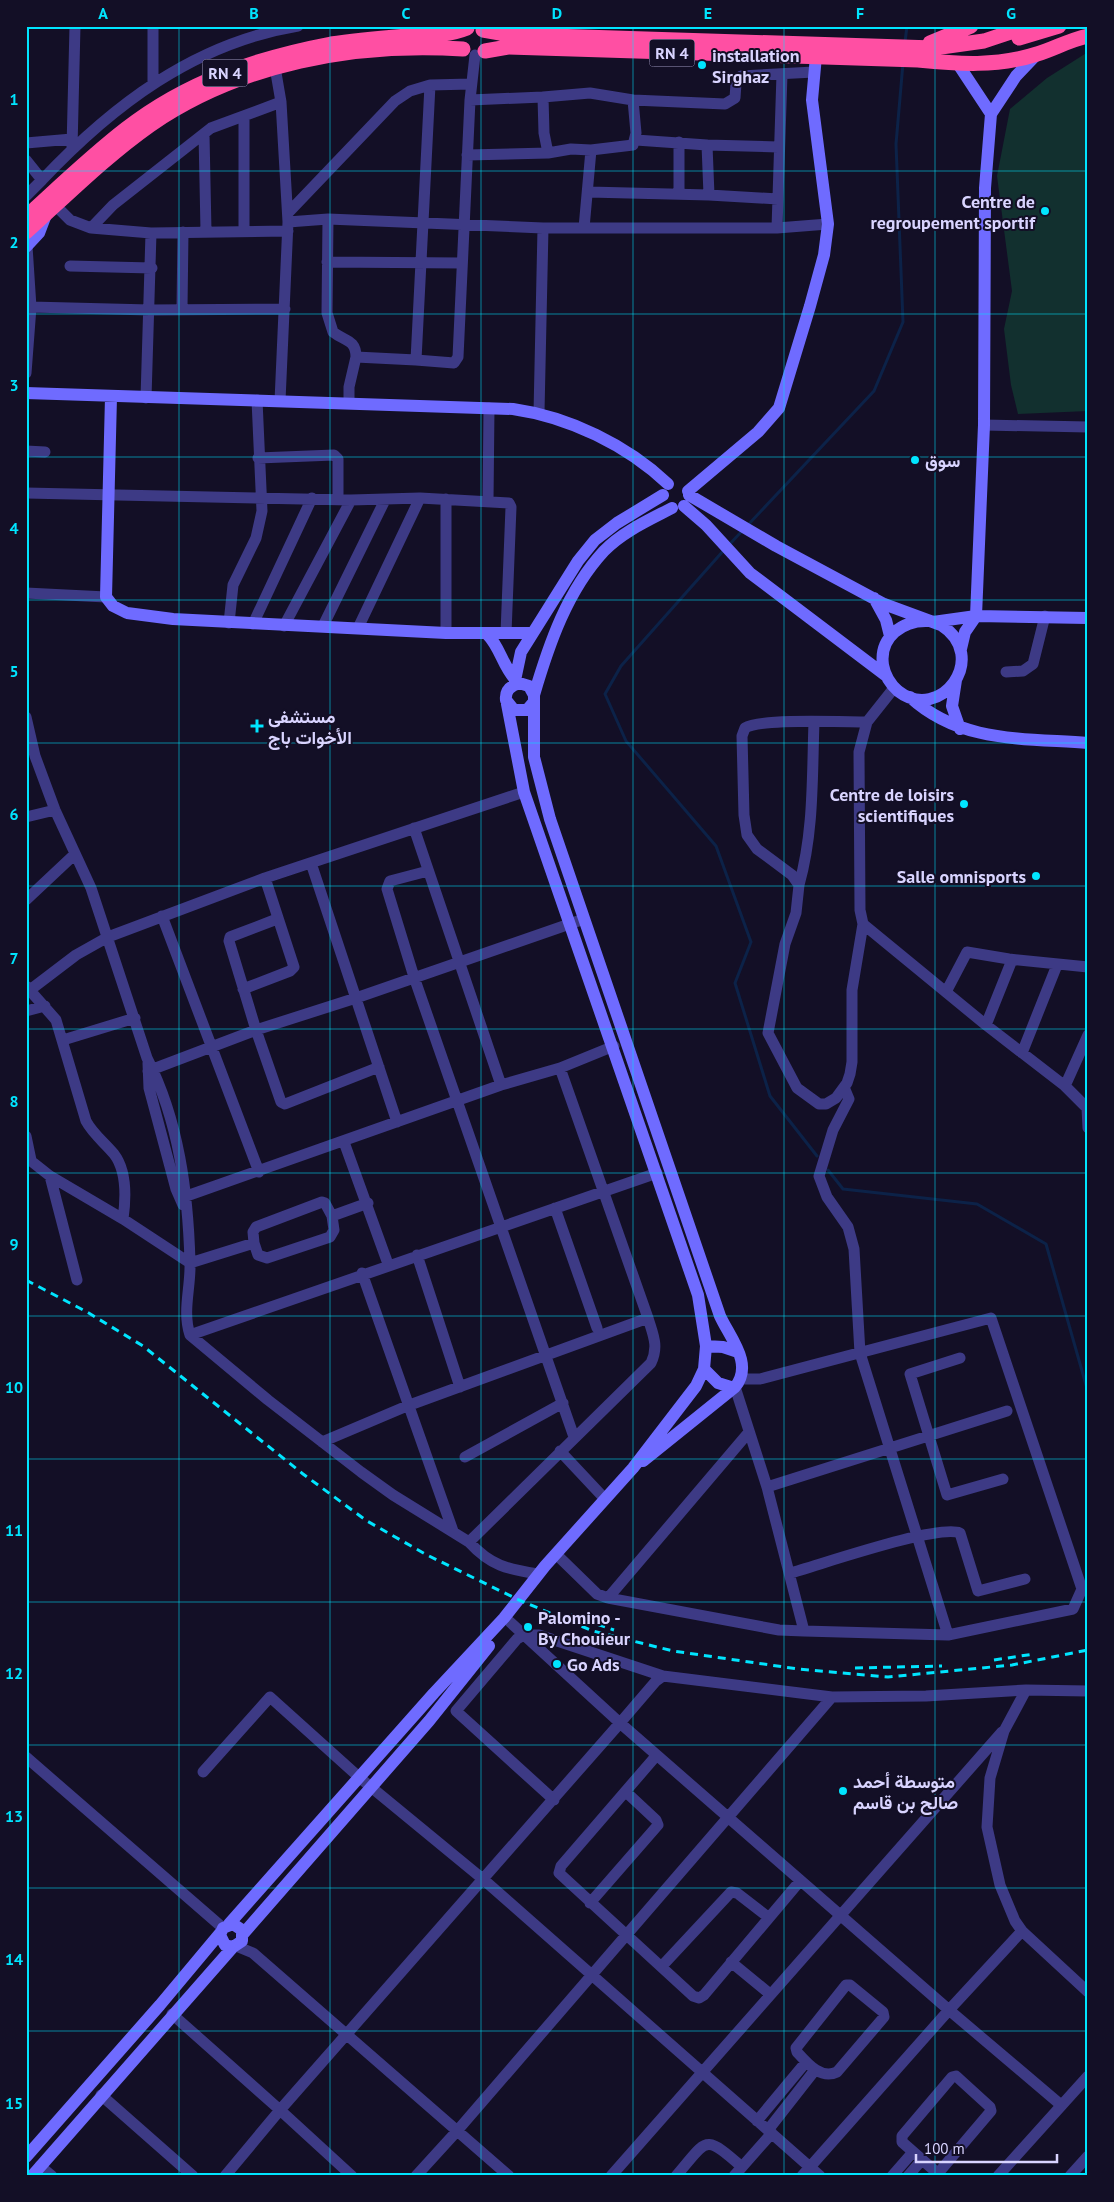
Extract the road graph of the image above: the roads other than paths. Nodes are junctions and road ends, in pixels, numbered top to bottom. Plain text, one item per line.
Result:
1 (75, 26) edge
2 (153, 26) edge
3 (298, 26) edge
4 (971, 26) edge
5 (1029, 26) edge
6 (1058, 26) edge
7 (474, 28) edge
8 (552, 31) edge
9 (249, 32) edge
10 (1088, 36) edge
11 (860, 51) junction
12 (474, 52) junction
13 (917, 53) junction
14 (1038, 54) junction
15 (816, 56) junction
16 (958, 64) junction
17 (275, 67) junction
18 (814, 72) junction
19 (782, 74) junction
20 (153, 82) junction
21 (471, 84) junction
22 (430, 85) junction
23 (543, 97) junction
24 (470, 100) junction
25 (633, 100) junction
26 (281, 102) junction
27 (990, 114) junction
28 (244, 116) junction
29 (204, 134) junction
30 (636, 140) junction
31 (679, 142) junction
32 (26, 143) edge
33 (72, 144) junction
34 (707, 145) junction
35 (778, 147) junction
36 (591, 150) junction
37 (548, 154) junction
38 (467, 155) junction
39 (26, 160) edge
40 (42, 180) junction
41 (589, 192) junction
42 (678, 193) junction
43 (709, 194) junction
44 (26, 196) edge
45 (778, 199) junction
46 (42, 207) edge
47 (26, 217) edge
48 (328, 219) junction
49 (288, 222) junction
50 (424, 222) junction
51 (464, 223) junction
52 (828, 224) junction
53 (91, 228) junction
54 (543, 228) junction
55 (584, 228) junction
56 (777, 228) junction
57 (206, 230) junction
58 (244, 230) junction
59 (26, 232) edge
60 (183, 232) junction
61 (151, 233) junction
62 (26, 246) edge
63 (327, 262) junction
64 (462, 263) junction
65 (422, 264) junction
66 (70, 266) dead end
67 (152, 268) junction
68 (31, 307) junction
69 (182, 309) junction
70 (285, 309) junction
71 (150, 310) junction
72 (356, 357) junction
73 (416, 360) junction
74 (26, 373) edge
75 (26, 393) edge
76 (111, 397) junction
77 (146, 398) junction
78 (257, 400) junction
79 (280, 401) junction
80 (349, 403) junction
81 (489, 408) junction
82 (539, 413) junction
83 (984, 425) junction
84 (1088, 427) edge
85 (26, 451) edge
86 (45, 452) dead end
87 (258, 458) junction
88 (665, 490) junction
89 (26, 493) edge
90 (109, 494) junction
91 (262, 496) junction
92 (312, 498) junction
93 (338, 498) junction
94 (420, 498) junction
95 (446, 499) junction
96 (351, 500) junction
97 (385, 500) junction
98 (488, 500) junction
99 (683, 500) junction
100 (26, 593) edge
101 (106, 597) junction
102 (874, 598) junction
103 (976, 616) junction
104 (1045, 616) junction
105 (1088, 618) edge
106 (931, 621) junction
107 (229, 623) junction
108 (253, 624) junction
109 (284, 626) junction
110 (323, 626) junction
111 (358, 628) junction
112 (446, 633) junction
113 (506, 633) junction
114 (532, 633) junction
115 (487, 634) junction
116 (890, 636) junction
117 (960, 649) junction
118 (1006, 672) dead end
119 (886, 675) junction
120 (956, 680) junction
121 (514, 681) junction
122 (894, 688) junction
123 (910, 697) junction
124 (534, 699) junction
125 (507, 704) junction
126 (26, 716) edge
127 (814, 722) junction
128 (867, 722) junction
129 (960, 729) junction
130 (1088, 743) edge
131 (31, 757) edge
132 (524, 792) junction
133 (54, 810) junction
134 (26, 817) edge
135 (414, 828) junction
136 (75, 854) junction
137 (311, 863) junction
138 (428, 871) junction
139 (265, 878) junction
140 (799, 885) junction
141 (26, 900) edge
142 (162, 916) junction
143 (277, 919) junction
144 (584, 919) junction
145 (571, 923) junction
146 (863, 924) junction
147 (108, 936) junction
148 (1012, 960) junction
149 (461, 961) junction
150 (1057, 965) junction
151 (1088, 967) edge
152 (414, 977) junction
153 (28, 988) edge
154 (243, 989) junction
155 (946, 992) junction
156 (356, 998) junction
157 (46, 1006) junction
158 (26, 1011) edge
159 (134, 1018) junction
160 (986, 1025) junction
161 (256, 1030) junction
162 (1088, 1035) edge
163 (63, 1040) junction
164 (212, 1046) junction
165 (614, 1046) junction
166 (1022, 1053) junction
167 (1084, 1056) edge
168 (380, 1067) junction
169 (560, 1068) junction
170 (150, 1070) junction
171 (501, 1085) junction
172 (1065, 1086) junction
173 (844, 1087) junction
174 (458, 1101) junction
175 (1087, 1108) edge
176 (398, 1122) junction
177 (1088, 1128) edge
178 (26, 1136) edge
179 (344, 1142) junction
180 (28, 1159) edge
181 (259, 1172) junction
182 (657, 1173) junction
183 (50, 1176) junction
184 (604, 1191) junction
185 (184, 1201) junction
186 (368, 1203) junction
187 (555, 1208) junction
188 (332, 1216) junction
189 (123, 1219) junction
190 (501, 1227) junction
191 (254, 1243) junction
192 (417, 1254) junction
193 (190, 1263) junction
194 (388, 1264) junction
195 (362, 1273) junction
196 (77, 1280) dead end
197 (648, 1318) junction
198 (597, 1328) dead end
199 (190, 1335) junction
200 (706, 1346) junction
201 (738, 1352) junction
202 (860, 1353) junction
203 (545, 1357) junction
204 (960, 1358) dead end
205 (704, 1369) junction
206 (737, 1385) junction
207 (460, 1388) junction
208 (563, 1403) junction
209 (407, 1406) junction
210 (1007, 1410) dead end
211 (750, 1432) junction
212 (929, 1436) junction
213 (574, 1437) junction
214 (322, 1442) junction
215 (889, 1450) junction
216 (560, 1451) junction
217 (465, 1457) dead end
218 (633, 1468) junction
219 (1003, 1479) dead end
220 (767, 1487) junction
221 (605, 1499) junction
222 (453, 1531) junction
223 (918, 1536) junction
224 (469, 1542) junction
225 (557, 1555) junction
226 (790, 1573) junction
227 (538, 1574) junction
228 (1025, 1579) dead end
229 (608, 1598) junction
230 (510, 1622) junction
231 (804, 1631) junction
232 (524, 1635) junction
233 (948, 1635) junction
234 (663, 1676) junction
235 (1026, 1690) junction
236 (1088, 1691) edge
237 (832, 1696) junction
238 (438, 1698) junction
239 (456, 1711) junction
240 (620, 1723) junction
241 (1004, 1730) junction
242 (656, 1756) junction
243 (26, 1757) edge
244 (203, 1772) dead end
245 (360, 1778) junction
246 (372, 1786) junction
247 (626, 1792) junction
248 (554, 1800) junction
249 (728, 1817) junction
250 (484, 1880) junction
251 (800, 1881) junction
252 (590, 1903) junction
253 (840, 1914) junction
254 (768, 1917) junction
255 (224, 1928) junction
256 (1022, 1931) junction
257 (625, 1934) junction
258 (239, 1941) junction
259 (731, 1962) junction
260 (662, 1966) junction
261 (590, 1975) junction
262 (1088, 1992) edge
263 (770, 1994) junction
264 (949, 2010) junction
265 (172, 2014) junction
266 (347, 2036) junction
267 (806, 2062) junction
268 (816, 2070) junction
269 (702, 2072) junction
270 (1088, 2076) edge
271 (102, 2095) junction
272 (1061, 2105) junction
273 (280, 2110) junction
274 (757, 2121) junction
275 (457, 2131) junction
276 (770, 2132) junction
277 (1088, 2156) edge
278 (26, 2157) edge
279 (917, 2157) junction
280 (36, 2171) edge
281 (738, 2171) edge
282 (806, 2171) edge
283 (52, 2176) edge
284 (194, 2176) edge
285 (225, 2176) edge
286 (352, 2176) edge
287 (416, 2176) edge
288 (509, 2176) edge
289 (611, 2176) edge
290 (676, 2176) edge
291 (820, 2176) edge
292 (892, 2176) edge
293 (908, 2176) edge
294 (998, 2176) edge
295 (1070, 2176) edge

1 - 33 street
2 - 20 street
3 - 9 street
4 - 13 highway
5 - 13 highway, RN 4
6 - 13 highway, RN 4
7 - 8 highway, RN 4
7 - 12 highway
7 - 12 highway
7 - 46 highway, RN 4
8 - 11 highway, RN 4
9 - 20 street
10 - 14 highway
11 - 13 highway, RN 4
11 - 15 highway, RN 4
12 - 15 highway, RN 4
12 - 17 highway, RN 4
12 - 21 street
13 - 16 highway
14 - 16 highway
14 - 27 main road
15 - 18 main road
16 - 27 main road
17 - 26 street
17 - 46 highway, RN 4
18 - 19 street
18 - 52 main road
19 - 25 street
19 - 35 street
20 - 33 street
21 - 22 street
21 - 24 street
22 - 49 street
22 - 50 street
23 - 24 street
23 - 25 street
23 - 37 street
24 - 38 street
25 - 30 street
26 - 28 street
26 - 49 street
27 - 83 main road
28 - 29 street
28 - 58 street
29 - 53 street
29 - 57 street
30 - 31 street
30 - 36 street
31 - 34 street
31 - 42 street
32 - 33 street
33 - 40 street
34 - 35 street
34 - 43 street
35 - 45 street
36 - 37 street
36 - 41 street
37 - 38 street
38 - 51 street
39 - 40 street
40 - 44 street
41 - 42 street
41 - 55 street
42 - 43 street
43 - 45 street
45 - 56 street
46 - 47 highway, RN 4
46 - 53 street
46 - 59 highway, RN 4
46 - 62 main road
48 - 49 street
48 - 50 street
48 - 63 street
49 - 58 street
49 - 70 street
50 - 51 street
50 - 65 street
51 - 54 street
51 - 64 street
52 - 56 street
52 - 99 main road
53 - 61 street
54 - 55 street
54 - 82 street
55 - 56 street
57 - 58 street
57 - 60 street
60 - 61 street
60 - 69 street
61 - 67 street
62 - 68 street
63 - 65 street
63 - 72 street
64 - 65 street
64 - 73 street
65 - 73 street
66 - 67 street
67 - 71 street
68 - 71 street
68 - 74 street
69 - 70 street
69 - 71 street
70 - 79 street
71 - 77 street
72 - 73 street
72 - 80 street
75 - 76 main road
76 - 77 main road
76 - 90 main road
77 - 78 main road
78 - 79 main road
78 - 87 street
79 - 80 main road
80 - 81 main road
81 - 82 main road
81 - 98 street
82 - 88 main road
83 - 84 street
83 - 103 main road
85 - 86 street
87 - 91 street
87 - 93 street
88 - 99 main road
88 - 99 main road
88 - 114 main road
89 - 90 street
90 - 91 street
90 - 101 main road
91 - 92 street
91 - 107 street
92 - 93 street
92 - 108 street
93 - 96 street
94 - 95 street
94 - 97 street
94 - 111 street
95 - 98 street
95 - 112 street
96 - 97 street
96 - 109 street
97 - 110 street
98 - 113 street
99 - 102 main road
99 - 119 main road
99 - 124 main road
100 - 101 street
101 - 107 main road
102 - 106 main road
102 - 116 main road
103 - 104 main road
103 - 106 main road
103 - 117 main road
104 - 105 main road
104 - 118 street
106 - 116 main road
106 - 117 main road
107 - 108 main road
108 - 109 main road
109 - 110 main road
110 - 111 main road
111 - 112 main road
112 - 115 main road
113 - 114 main road
113 - 115 main road
114 - 121 main road
115 - 121 main road
116 - 119 main road
117 - 120 main road
119 - 122 main road
120 - 123 main road
120 - 129 main road
121 - 124 main road
121 - 125 main road
122 - 123 main road
122 - 128 street
123 - 129 main road
124 - 125 main road
124 - 144 main road
125 - 132 main road
126 - 131 street
127 - 128 street
127 - 140 street
127 - 140 street
128 - 146 street
129 - 130 main road
131 - 133 street
132 - 135 street
132 - 145 main road
133 - 134 street
133 - 136 street
135 - 137 street
135 - 138 street
136 - 141 street
136 - 147 street
137 - 139 street
137 - 156 street
138 - 149 street
138 - 152 street
139 - 142 street
139 - 143 street
140 - 173 street
142 - 147 street
142 - 164 street
143 - 154 street
143 - 154 street
144 - 145 street
144 - 201 main road
145 - 149 street
145 - 165 main road
146 - 155 street
146 - 173 street
147 - 153 street
147 - 159 street
148 - 150 street
148 - 155 street
148 - 160 street
149 - 152 street
149 - 171 street
150 - 151 street
150 - 166 street
152 - 156 street
152 - 174 street
153 - 157 street
154 - 161 street
155 - 160 street
156 - 161 street
156 - 168 street
157 - 158 street
157 - 163 street
159 - 163 street
159 - 170 street
160 - 166 street
161 - 164 street
161 - 168 street
162 - 167 street
163 - 189 street
164 - 170 street
164 - 181 street
165 - 169 street
165 - 182 main road
166 - 172 street
167 - 172 street
168 - 176 street
169 - 171 street
169 - 184 street
170 - 185 street
171 - 174 street
172 - 175 street
173 - 202 street
174 - 176 street
174 - 190 street
175 - 177 street
176 - 179 street
178 - 180 street
179 - 181 street
179 - 186 street
180 - 183 street
181 - 185 street
182 - 184 street
182 - 200 main road
183 - 189 street
183 - 196 street
184 - 187 street
184 - 197 street
185 - 193 street
186 - 188 street
186 - 194 street
187 - 190 street
187 - 198 street
188 - 191 street
188 - 191 street
189 - 193 street
190 - 192 street
190 - 203 street
191 - 193 street
192 - 194 street
192 - 207 street
193 - 199 street
194 - 195 street
195 - 199 street
195 - 209 street
197 - 203 street
197 - 213 street
199 - 214 street
200 - 201 main road
200 - 205 main road
201 - 206 main road
202 - 206 street
202 - 215 street
202 - 233 street
203 - 207 street
203 - 208 street
204 - 212 street
205 - 206 main road
205 - 218 main road
206 - 211 street
206 - 218 main road
207 - 209 street
208 - 213 street
208 - 217 street
209 - 214 street
209 - 222 street
210 - 212 street
211 - 220 street
211 - 229 street
212 - 215 street
212 - 219 street
213 - 216 street
214 - 222 street
215 - 220 street
215 - 223 street
216 - 221 street
216 - 224 street
218 - 221 main road
220 - 226 street
221 - 225 main road
222 - 224 street
223 - 226 street
223 - 228 street
223 - 233 street
224 - 227 street
225 - 227 main road
225 - 229 street
225 - 230 main road
226 - 231 street
227 - 238 main road
229 - 231 street
230 - 232 street
230 - 238 main road
231 - 233 street
232 - 234 street
232 - 239 street
232 - 240 street
234 - 237 street
234 - 240 street
235 - 236 street
235 - 237 street
235 - 241 street
237 - 249 street
238 - 239 street
238 - 245 main road
238 - 246 main road
239 - 248 street
240 - 242 street
240 - 248 street
241 - 253 street
241 - 256 street
242 - 247 street
242 - 249 street
243 - 255 street
244 - 245 street
245 - 246 street
245 - 255 main road
246 - 250 street
246 - 258 main road
247 - 252 street
247 - 252 street
248 - 250 street
249 - 251 street
249 - 257 street
250 - 261 street
250 - 266 street
251 - 253 street
251 - 254 street
252 - 257 street
253 - 263 street
253 - 264 street
254 - 259 street
254 - 260 street
255 - 258 main road
255 - 258 main road
255 - 278 main road
256 - 262 street
256 - 264 street
257 - 260 street
257 - 261 street
258 - 265 main road
258 - 266 street
259 - 260 street
259 - 263 street
261 - 269 street
261 - 275 street
263 - 269 street
264 - 272 street
264 - 282 street
265 - 271 main road
265 - 273 street
266 - 273 street
266 - 275 street
267 - 268 street
267 - 268 street
267 - 274 street
268 - 276 street
269 - 274 street
269 - 289 street
270 - 272 street
271 - 280 main road
271 - 284 street
272 - 294 street
273 - 285 street
273 - 286 street
274 - 276 street
275 - 287 street
275 - 288 street
276 - 281 street
276 - 282 street
277 - 295 street
279 - 279 street
279 - 292 street
279 - 293 street
280 - 283 street
281 - 290 street
282 - 291 street

